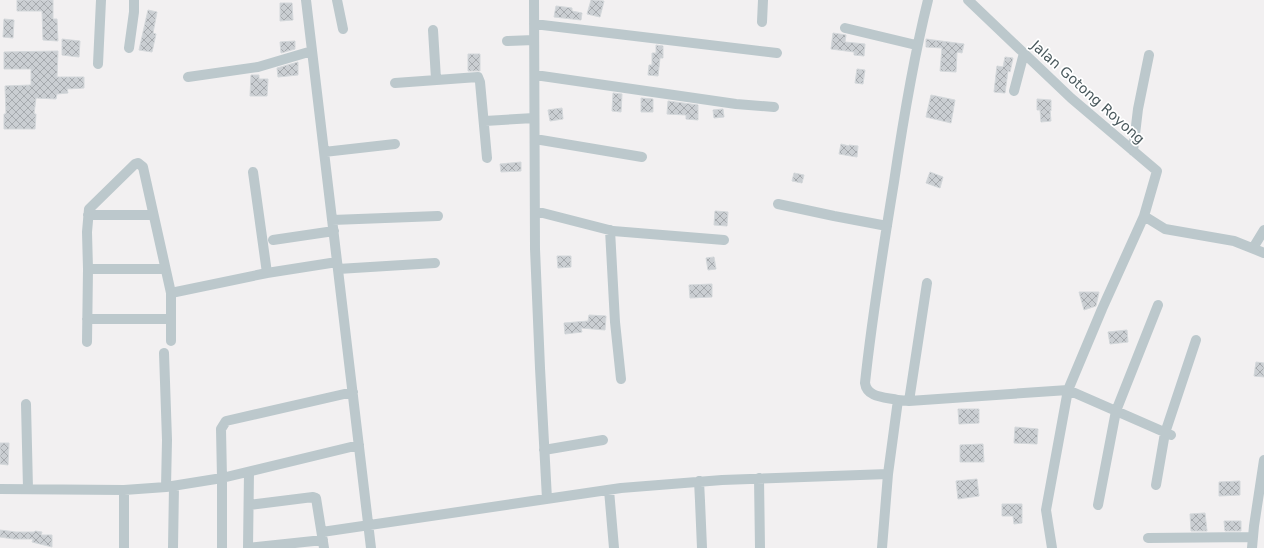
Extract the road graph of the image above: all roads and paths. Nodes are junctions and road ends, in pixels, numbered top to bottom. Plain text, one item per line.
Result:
1 (101, 0) edge
2 (134, 0) edge
3 (306, 0) edge
4 (337, 0) edge
5 (534, 0) edge
6 (762, 0) edge
7 (928, 0) edge
8 (968, 0) edge
9 (762, 22) dead end
10 (534, 24) junction
11 (845, 28) dead end
12 (343, 30) dead end
13 (433, 30) dead end
14 (534, 40) junction
15 (507, 41) dead end
16 (916, 45) junction
17 (129, 48) dead end
18 (312, 51) junction
19 (776, 53) dead end
20 (1024, 53) junction
21 (1149, 55) dead end
22 (98, 64) dead end
23 (535, 75) junction
24 (188, 77) dead end
25 (436, 80) junction
26 (395, 83) dead end
27 (1014, 91) dead end
28 (774, 107) dead end
29 (534, 118) junction
30 (485, 121) junction
31 (535, 139) junction
32 (395, 144) dead end
33 (1133, 151) junction
34 (324, 152) junction
35 (642, 156) dead end
36 (487, 158) dead end
37 (253, 172) dead end
38 (778, 204) dead end
39 (535, 211) junction
40 (88, 215) junction
41 (153, 216) junction
42 (438, 216) dead end
43 (1144, 216) junction
44 (332, 220) junction
45 (887, 226) junction
46 (610, 230) junction
47 (1264, 230) edge
48 (334, 231) junction
49 (273, 240) dead end
50 (724, 240) dead end
51 (1253, 248) junction
52 (1264, 253) edge
53 (435, 263) dead end
54 (338, 265) junction
55 (88, 269) junction
56 (165, 269) junction
57 (267, 273) junction
58 (927, 283) dead end
59 (171, 293) junction
60 (1158, 305) dead end
61 (88, 319) junction
62 (172, 319) junction
63 (1196, 340) dead end
64 (171, 341) dead end
65 (87, 342) dead end
66 (164, 353) dead end
67 (621, 379) dead end
68 (1068, 390) junction
69 (353, 392) junction
70 (898, 400) junction
71 (909, 401) junction
72 (26, 404) dead end
73 (1116, 411) junction
74 (1168, 434) junction
75 (603, 440) dead end
76 (359, 445) junction
77 (544, 450) junction
78 (1264, 460) edge
79 (249, 472) junction
80 (888, 474) junction
81 (222, 478) junction
82 (759, 478) junction
83 (698, 481) junction
84 (1156, 485) dead end
85 (170, 487) junction
86 (0, 489) edge
87 (28, 489) junction
88 (124, 490) junction
89 (609, 490) junction
90 (547, 499) junction
91 (249, 505) junction
92 (1098, 505) dead end
93 (369, 526) junction
94 (1253, 536) junction
95 (1148, 538) dead end
96 (323, 540) edge
97 (124, 548) edge
98 (173, 548) edge
99 (222, 548) edge
100 (248, 548) edge
101 (371, 548) edge
102 (614, 548) edge
103 (702, 548) edge
104 (760, 548) edge
105 (882, 548) edge
106 (1052, 548) edge
107 (1252, 548) edge

1 - 22 street
2 - 17 street
3 - 18 street
4 - 12 street
5 - 10 street
6 - 9 street
7 - 16 street
8 - 20 street, Jalan Gotong Royong
10 - 14 street
10 - 19 street
11 - 16 street
13 - 25 street
14 - 15 street
14 - 23 street
16 - 45 street
18 - 24 street
18 - 34 street
20 - 27 street
20 - 33 street, Jalan Gotong Royong
21 - 33 street
23 - 28 street
23 - 29 street
25 - 26 street
25 - 30 street
29 - 30 street
29 - 31 street
30 - 36 street
31 - 35 street
31 - 39 street
32 - 34 street
33 - 43 street, Jalan Gotong Royong
34 - 44 street
37 - 57 street
38 - 45 street
39 - 46 street
39 - 77 street
40 - 41 street
40 - 41 street
40 - 55 street
41 - 56 street
42 - 44 street
43 - 51 street
43 - 68 street
44 - 48 street
45 - 70 street
46 - 50 street
46 - 67 street
47 - 51 street
48 - 49 street
48 - 54 street
51 - 52 street
53 - 54 street
54 - 57 street
54 - 69 street
55 - 56 street
55 - 61 street
56 - 59 street
57 - 59 street
58 - 71 street
59 - 62 street
60 - 73 street
61 - 62 street
61 - 65 street
62 - 64 street
63 - 74 street
66 - 85 street
68 - 71 street
68 - 73 street
68 - 106 street
69 - 76 street
69 - 81 street
70 - 71 street
70 - 80 street
72 - 87 street
73 - 74 street
73 - 92 street
74 - 84 street
75 - 77 street
76 - 79 street
76 - 93 street
77 - 90 street
78 - 94 street
79 - 81 street
79 - 91 street
80 - 82 street
80 - 105 street
81 - 85 street
81 - 99 street
82 - 83 street
82 - 104 street
83 - 89 street
83 - 103 street
85 - 88 street
85 - 98 street
86 - 87 street
87 - 88 street
88 - 97 street
89 - 90 street
89 - 102 street
90 - 93 street
91 - 96 street
91 - 100 street
93 - 96 street
93 - 101 street
94 - 95 street
94 - 107 street
96 - 100 street

